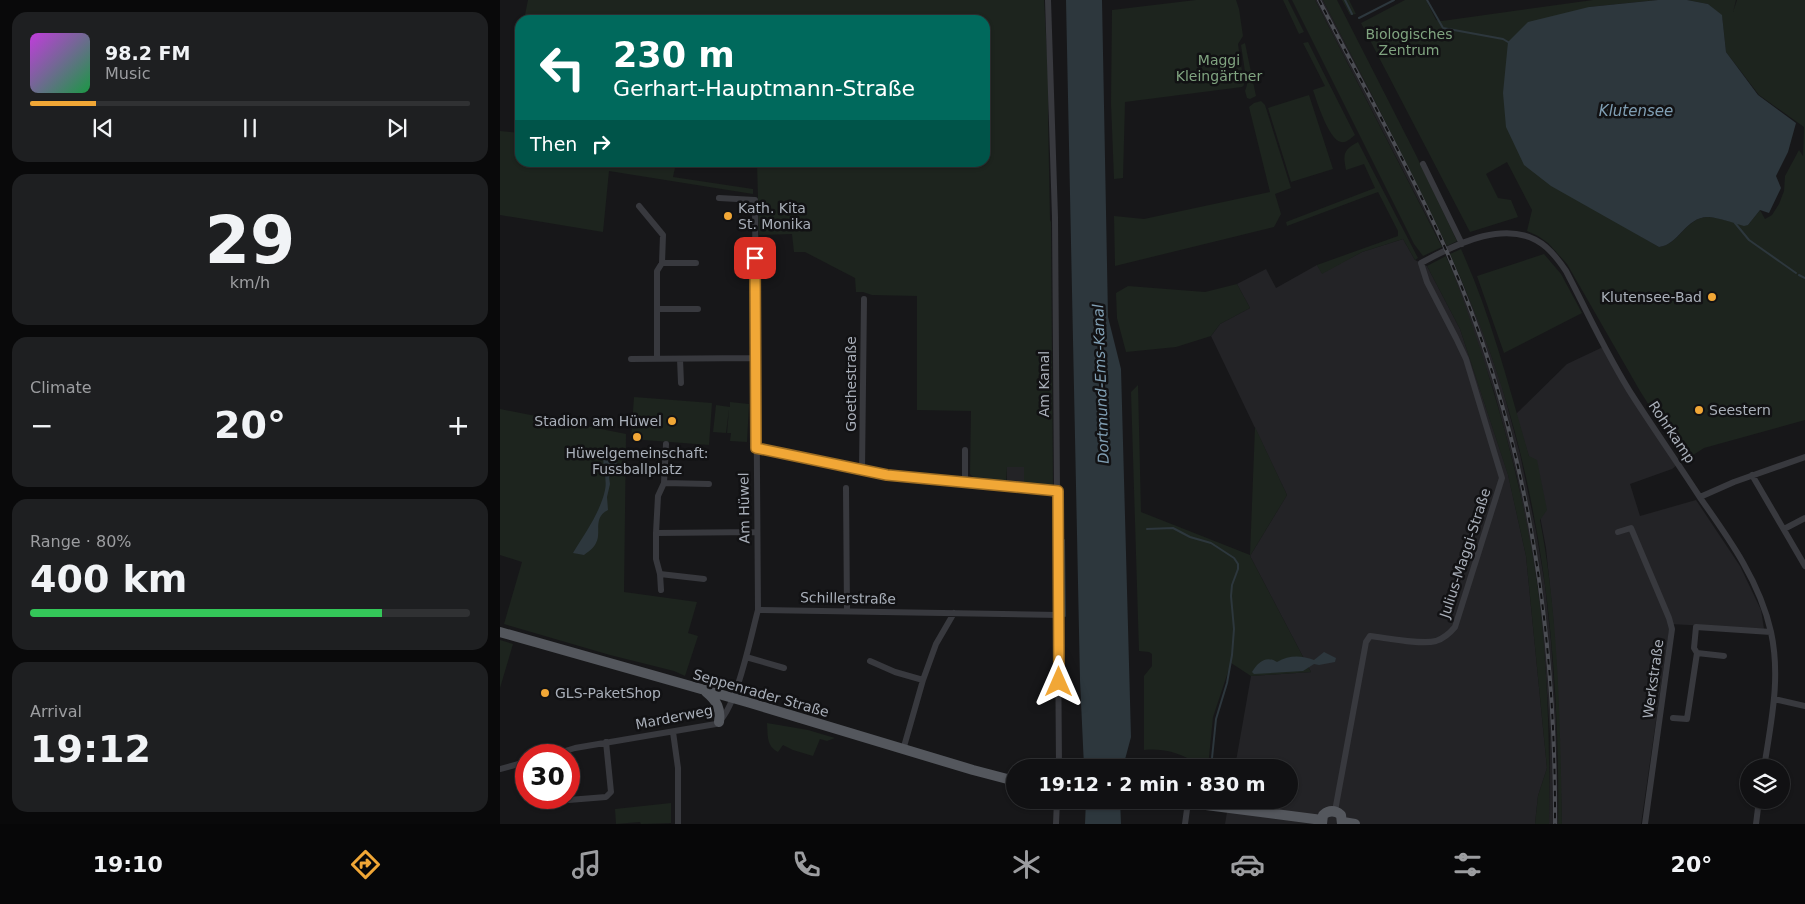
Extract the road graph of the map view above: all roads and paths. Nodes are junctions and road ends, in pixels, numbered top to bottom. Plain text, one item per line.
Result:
1 (1048, 0) edge
2 (1423, 164) dead end
3 (719, 198) dead end
4 (639, 206) dead end
5 (1462, 244) junction
6 (662, 263) junction
7 (696, 263) dead end
8 (1421, 263) joint
9 (864, 299) dead end
10 (657, 309) junction
11 (698, 309) dead end
12 (756, 358) junction
13 (631, 359) dead end
14 (657, 359) junction
15 (680, 359) junction
16 (681, 383) dead end
17 (666, 444) dead end
18 (756, 448) junction
19 (965, 450) dead end
20 (1805, 457) edge
21 (862, 470) junction
22 (1752, 475) junction
23 (966, 482) junction
24 (664, 483) junction
25 (709, 484) dead end
26 (846, 488) dead end
27 (1058, 491) junction
28 (1700, 497) junction
29 (1805, 518) edge
30 (1784, 529) junction
31 (757, 532) junction
32 (1618, 532) dead end
33 (656, 533) junction
34 (1805, 566) edge
35 (660, 574) junction
36 (704, 579) dead end
37 (661, 590) dead end
38 (758, 610) junction
39 (847, 611) junction
40 (954, 613) junction
41 (1059, 615) junction
42 (500, 632) edge
43 (1771, 632) junction
44 (1696, 653) junction
45 (1724, 656) dead end
46 (746, 657) junction
47 (870, 661) dead end
48 (784, 668) dead end
49 (923, 680) junction
50 (704, 690) junction
51 (733, 698) junction
52 (1774, 699) junction
53 (1805, 706) edge
54 (1673, 718) dead end
55 (719, 722) junction
56 (673, 732) junction
57 (606, 742) junction
58 (580, 747) edge
59 (903, 750) junction
60 (1060, 759) edge
61 (1765, 759) edge
62 (515, 765) edge
63 (500, 769) edge
64 (1006, 779) edge
65 (580, 800) edge
66 (1057, 809) edge
67 (1187, 809) edge
68 (1235, 809) edge
69 (1758, 809) edge
70 (1335, 811) junction
71 (1322, 822) edge
72 (1343, 823) edge
73 (678, 824) edge
74 (1056, 824) edge
75 (1185, 824) edge
76 (1355, 824) edge
77 (1645, 824) edge
78 (1756, 824) edge

1 - 27 street, Am Kanal
2 - 5 street
3 - 12 street, Am Hüwel
4 - 6 street
5 - 8 street, Rohrkamp
5 - 28 street, Rohrkamp
6 - 7 street
6 - 10 street
8 - 70 street, Julius-Maggi-Straße
9 - 21 street, Goethestraße
10 - 11 street
10 - 14 street
12 - 15 street
12 - 18 street, Am Hüwel
13 - 14 street
14 - 15 street
15 - 16 street
17 - 24 street
18 - 21 street
18 - 31 street, Am Hüwel
19 - 23 street
20 - 22 street
21 - 23 street
22 - 28 street
22 - 30 street
23 - 27 street
24 - 25 street
24 - 33 street
26 - 39 street
27 - 41 street, Am Kanal
28 - 43 street, Rohrkamp
29 - 30 street
30 - 34 street
31 - 33 street
31 - 38 street, Am Hüwel
32 - 77 street, Werkstraße
33 - 35 street
35 - 36 street
35 - 37 street
38 - 39 street, Schillerstraße
38 - 46 street, Am Hüwel
39 - 40 street, Schillerstraße
40 - 41 street
40 - 49 street
41 - 60 street, Am Kanal
42 - 50 main road, Seppenrader Straße
43 - 44 street
43 - 52 street, Rohrkamp
44 - 45 street
44 - 54 street
46 - 48 street
46 - 51 street, Am Hüwel
47 - 49 street
49 - 59 street
50 - 51 main road, Seppenrader Straße
50 - 55 main road
51 - 55 street, Marderweg
51 - 59 main road, Seppenrader Straße
52 - 53 street
52 - 61 street, Rohrkamp
55 - 56 street, Marderweg
56 - 57 street, Marderweg
56 - 73 street
57 - 58 street, Marderweg
57 - 65 street
59 - 64 main road, Seppenrader Straße
62 - 63 street
66 - 74 street
67 - 75 street
68 - 71 main road
69 - 78 street
70 - 71 main road
70 - 72 main road
72 - 76 main road

